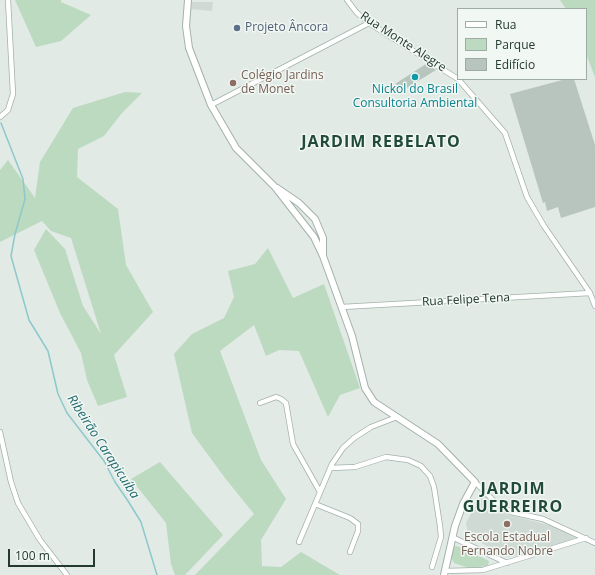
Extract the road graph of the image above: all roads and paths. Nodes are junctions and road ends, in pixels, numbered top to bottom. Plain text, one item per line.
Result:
1 (8, 0) edge
2 (188, 0) edge
3 (347, 0) edge
4 (369, 23) junction
5 (457, 78) edge
6 (459, 80) edge
7 (211, 105) junction
8 (0, 117) edge
9 (275, 187) junction
10 (323, 256) junction
11 (590, 293) junction
12 (595, 306) edge
13 (342, 307) junction
14 (260, 403) dead end
15 (397, 417) junction
16 (0, 432) edge
17 (331, 468) junction
18 (475, 482) junction
19 (320, 492) junction
20 (315, 504) junction
21 (452, 537) junction
22 (586, 538) junction
23 (299, 542) dead end
24 (595, 543) edge
25 (350, 552) dead end
26 (507, 563) junction
27 (432, 567) dead end
28 (445, 573) edge
29 (68, 575) edge

1 - 8 street
2 - 7 street
3 - 4 street, Rua Monte Alegre
4 - 5 street, Rua Monte Alegre
4 - 7 street
6 - 11 street, Rua Monte Alegre
7 - 9 street
9 - 10 street
9 - 10 street
10 - 13 street
11 - 12 street, Rua Monte Alegre
11 - 13 street, Rua Felipe Tena
13 - 15 street
14 - 19 street
15 - 17 street
15 - 18 street
16 - 29 street
17 - 19 street
17 - 27 street
18 - 21 street
18 - 22 street
19 - 20 street
20 - 23 street
20 - 25 street
21 - 26 street
21 - 28 street
22 - 24 street
22 - 26 street
26 - 28 street

